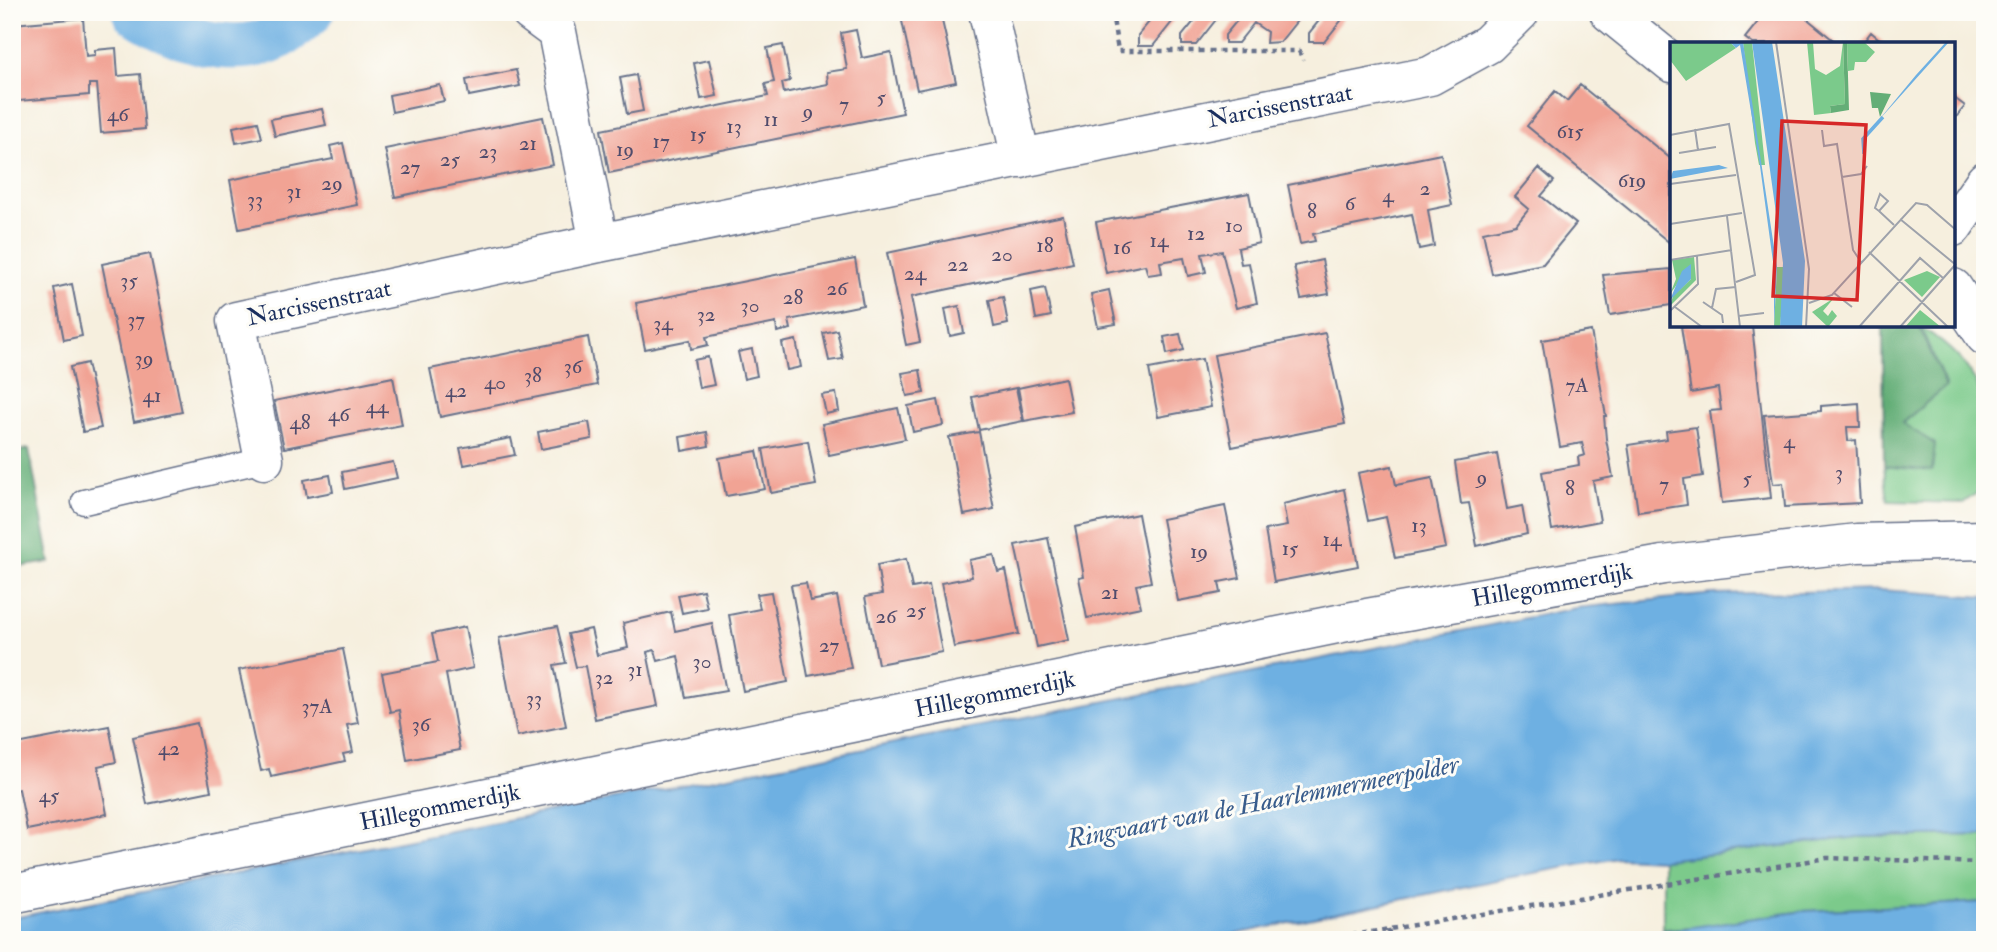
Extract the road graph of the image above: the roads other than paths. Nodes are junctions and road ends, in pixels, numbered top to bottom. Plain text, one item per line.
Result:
1 (530, 12) edge
2 (988, 12) edge
3 (1520, 12) edge
4 (1609, 12) edge
5 (1670, 62) edge
6 (1021, 159) junction
7 (1985, 181) edge
8 (1955, 224) edge
9 (598, 243) junction
10 (1955, 291) edge
11 (1985, 336) edge
12 (264, 460) joint
13 (84, 502) dead end
14 (1985, 540) edge
15 (12, 894) edge

1 - 9 street
2 - 6 street
3 - 6 street, Narcissenstraat
4 - 5 street
6 - 9 street, Narcissenstraat
7 - 8 street
9 - 12 street, Narcissenstraat
10 - 11 street
12 - 13 lane, Narcissenstraat
14 - 15 street, Hillegommerdijk

